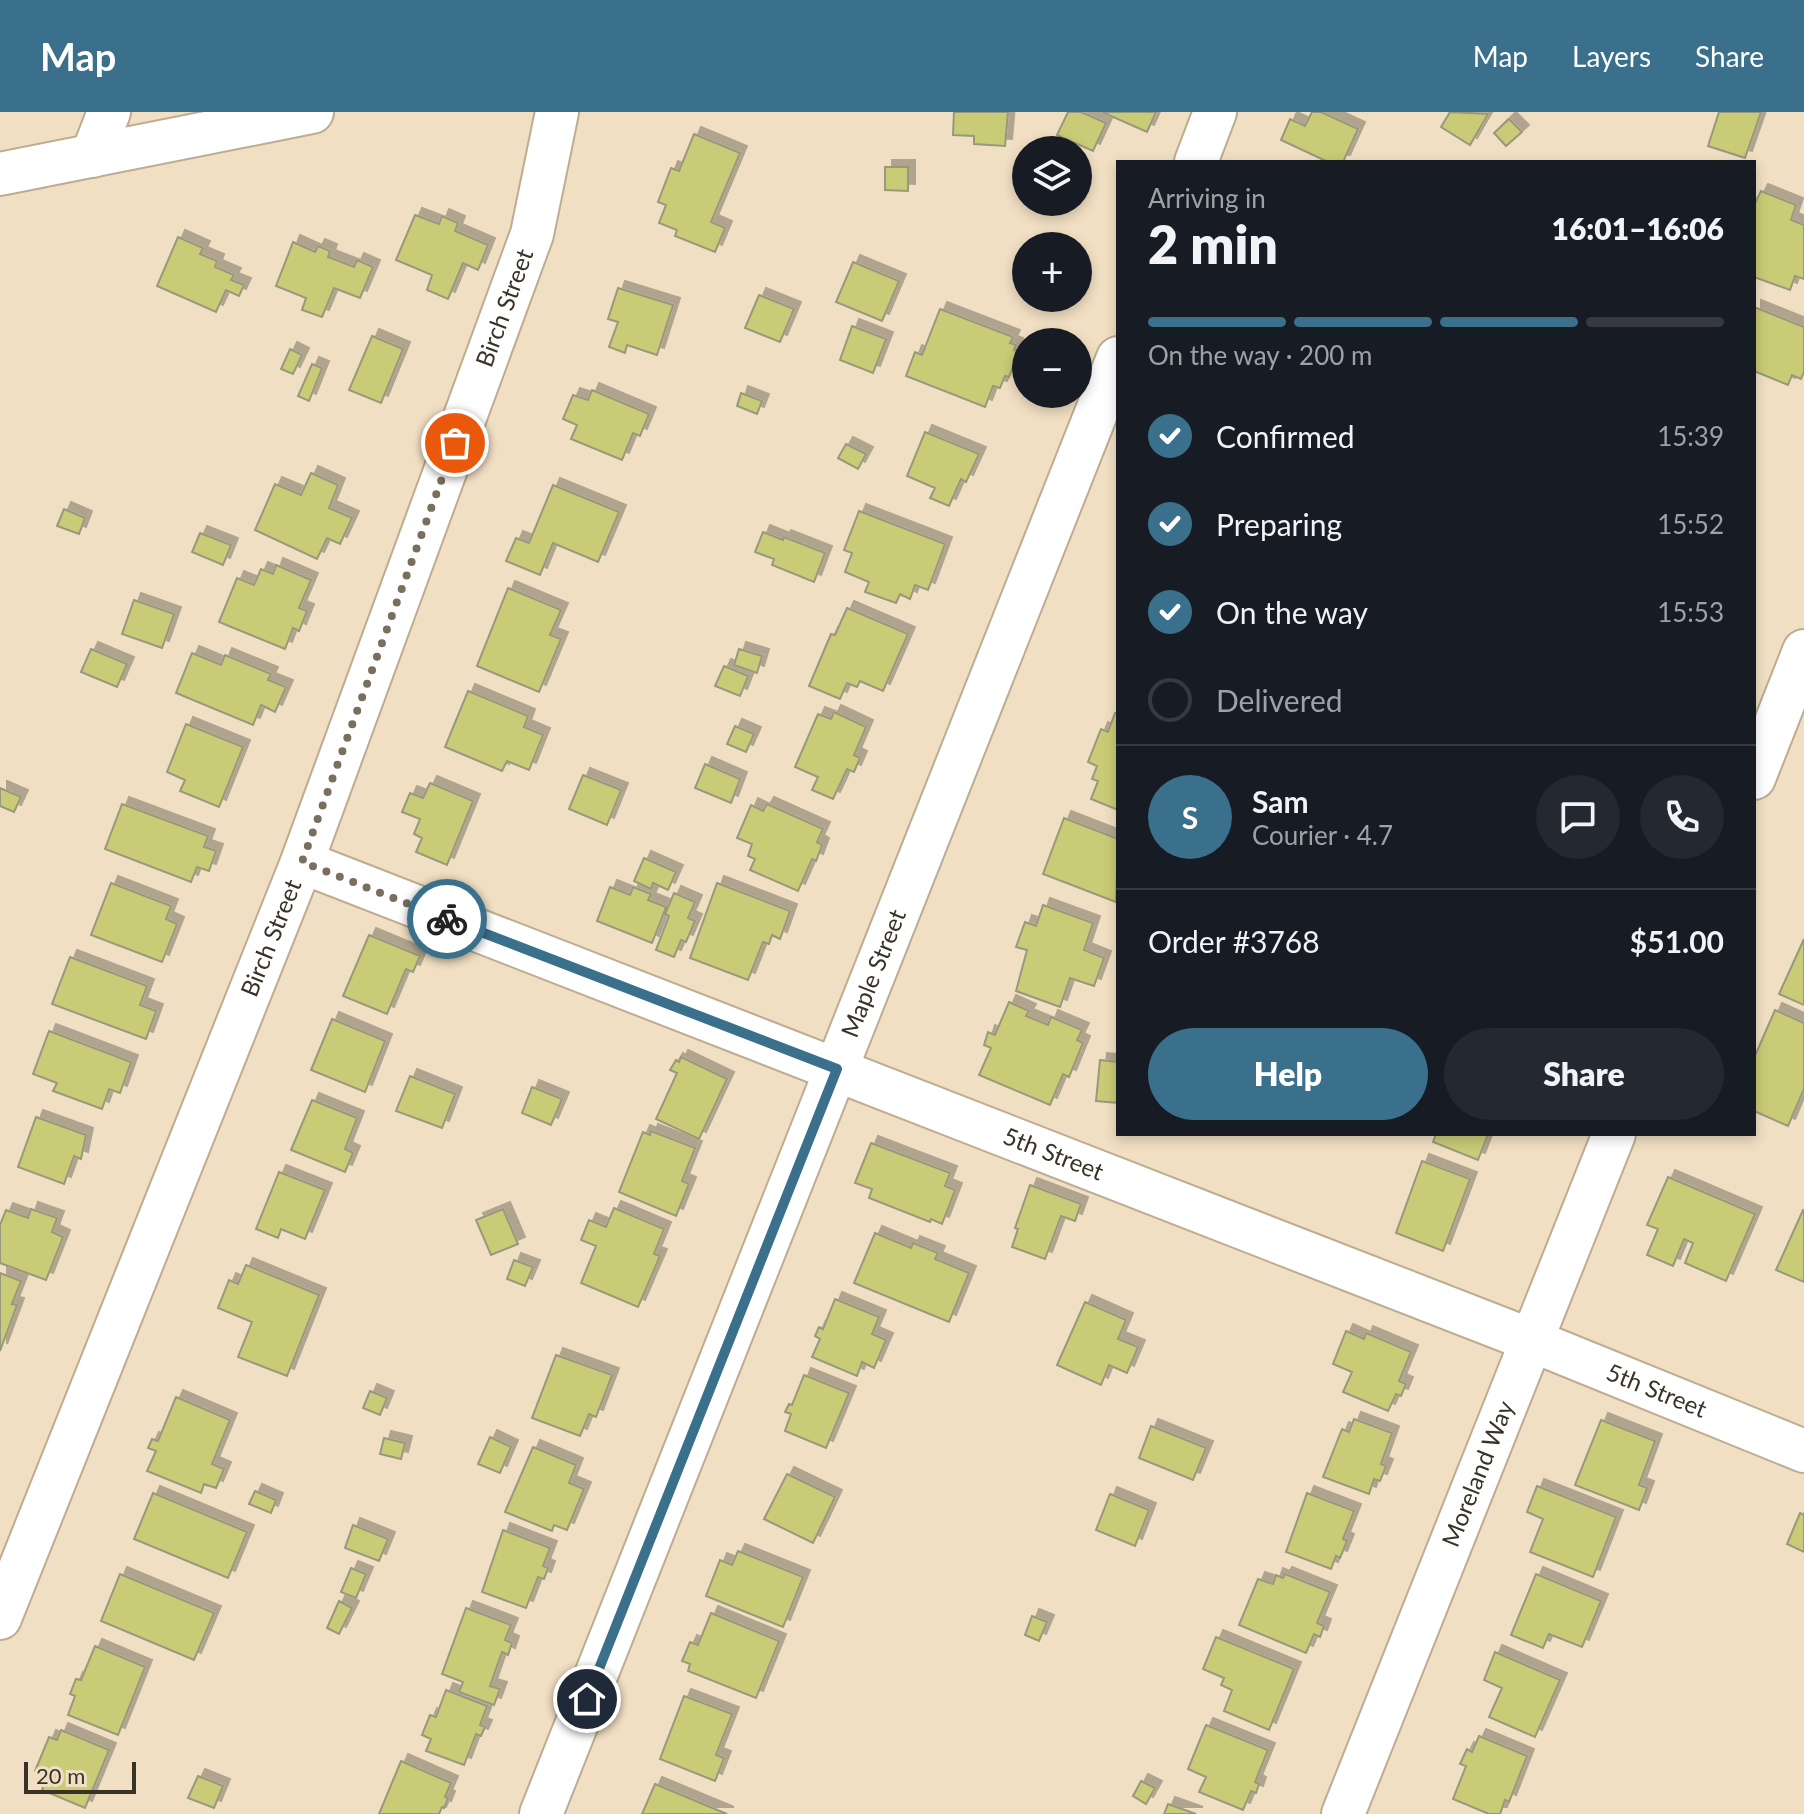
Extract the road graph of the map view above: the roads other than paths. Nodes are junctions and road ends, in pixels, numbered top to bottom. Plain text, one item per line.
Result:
1 (109, 112) edge
2 (312, 112) edge
3 (557, 112) edge
4 (1215, 112) edge
5 (92, 156) junction
6 (1197, 160) edge
7 (0, 174) edge
8 (1116, 363) edge
9 (1804, 651) edge
10 (1756, 773) edge
11 (302, 862) junction
12 (837, 1069) junction
13 (1613, 1136) edge
14 (1533, 1341) junction
15 (1804, 1451) edge
16 (0, 1618) edge
17 (541, 1814) edge
18 (1343, 1814) edge

1 - 5 street
2 - 5 street
3 - 11 street, Birch Street
4 - 6 street
5 - 7 street
8 - 12 street, Maple Street
9 - 10 street
11 - 12 street, 5th Street
11 - 16 street, Birch Street
12 - 14 street, 5th Street
12 - 17 street, Maple Street
13 - 14 street, Moreland Way
14 - 15 street, 5th Street
14 - 18 street, Moreland Way

